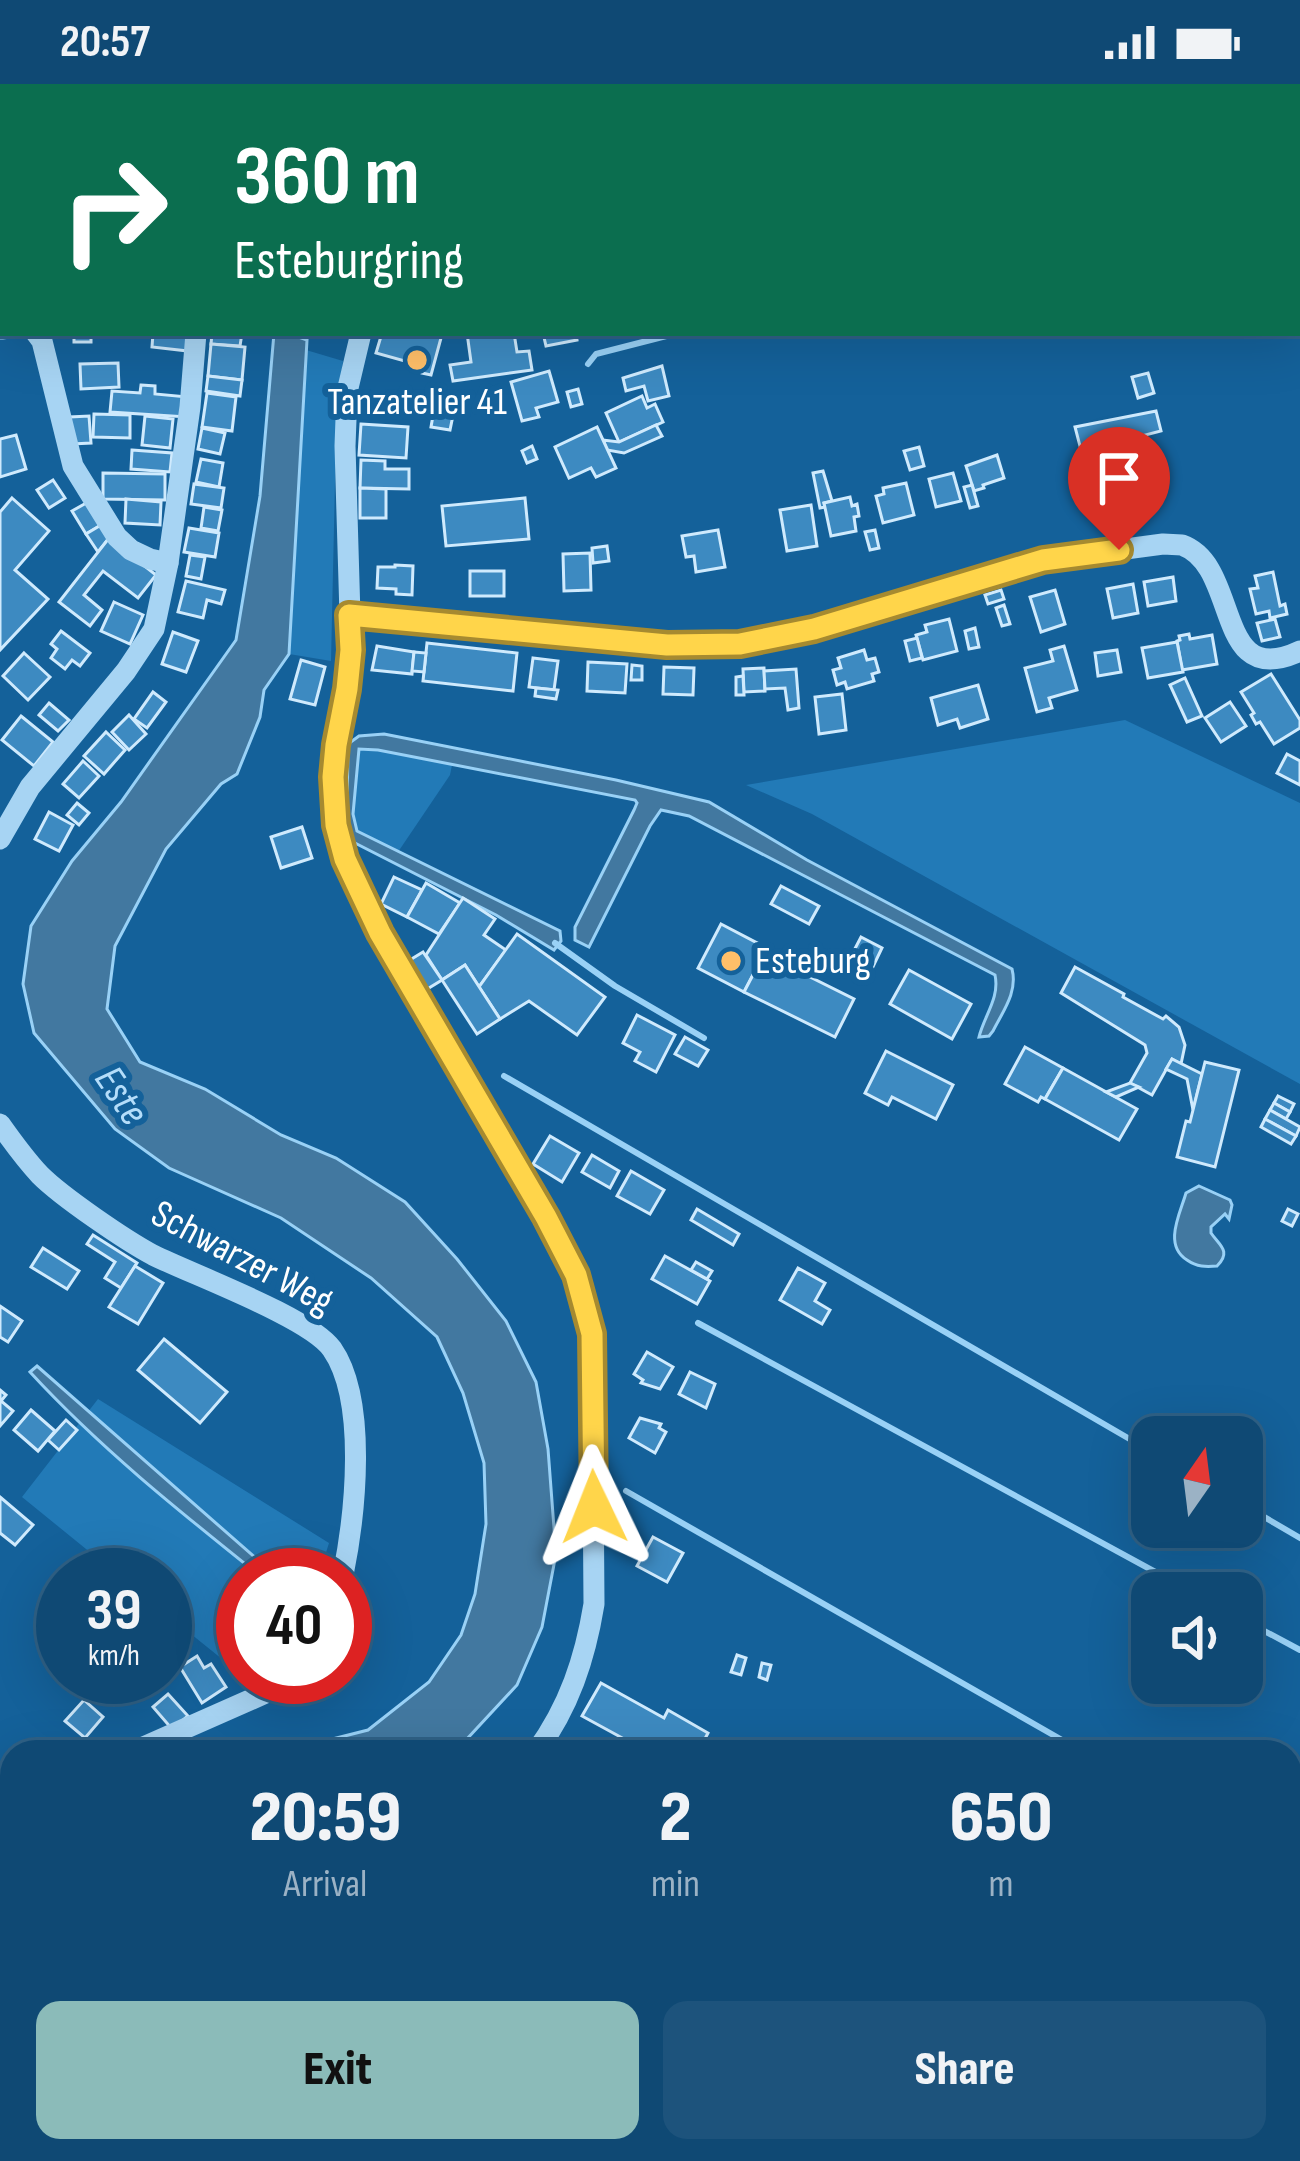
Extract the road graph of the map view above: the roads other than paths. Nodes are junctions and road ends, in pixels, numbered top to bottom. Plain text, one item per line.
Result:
1 (38, 336) edge
2 (196, 336) edge
3 (360, 336) edge
4 (168, 563) junction
5 (349, 615) junction
6 (1300, 651) edge
7 (0, 839) edge
8 (0, 1124) edge
9 (348, 1548) edge
10 (239, 1704) edge
11 (159, 1740) edge
12 (545, 1740) edge

1 - 4 street
2 - 4 street
3 - 5 street
4 - 7 street
5 - 6 street
5 - 12 street
8 - 9 street, Schwarzer Weg
10 - 11 street

